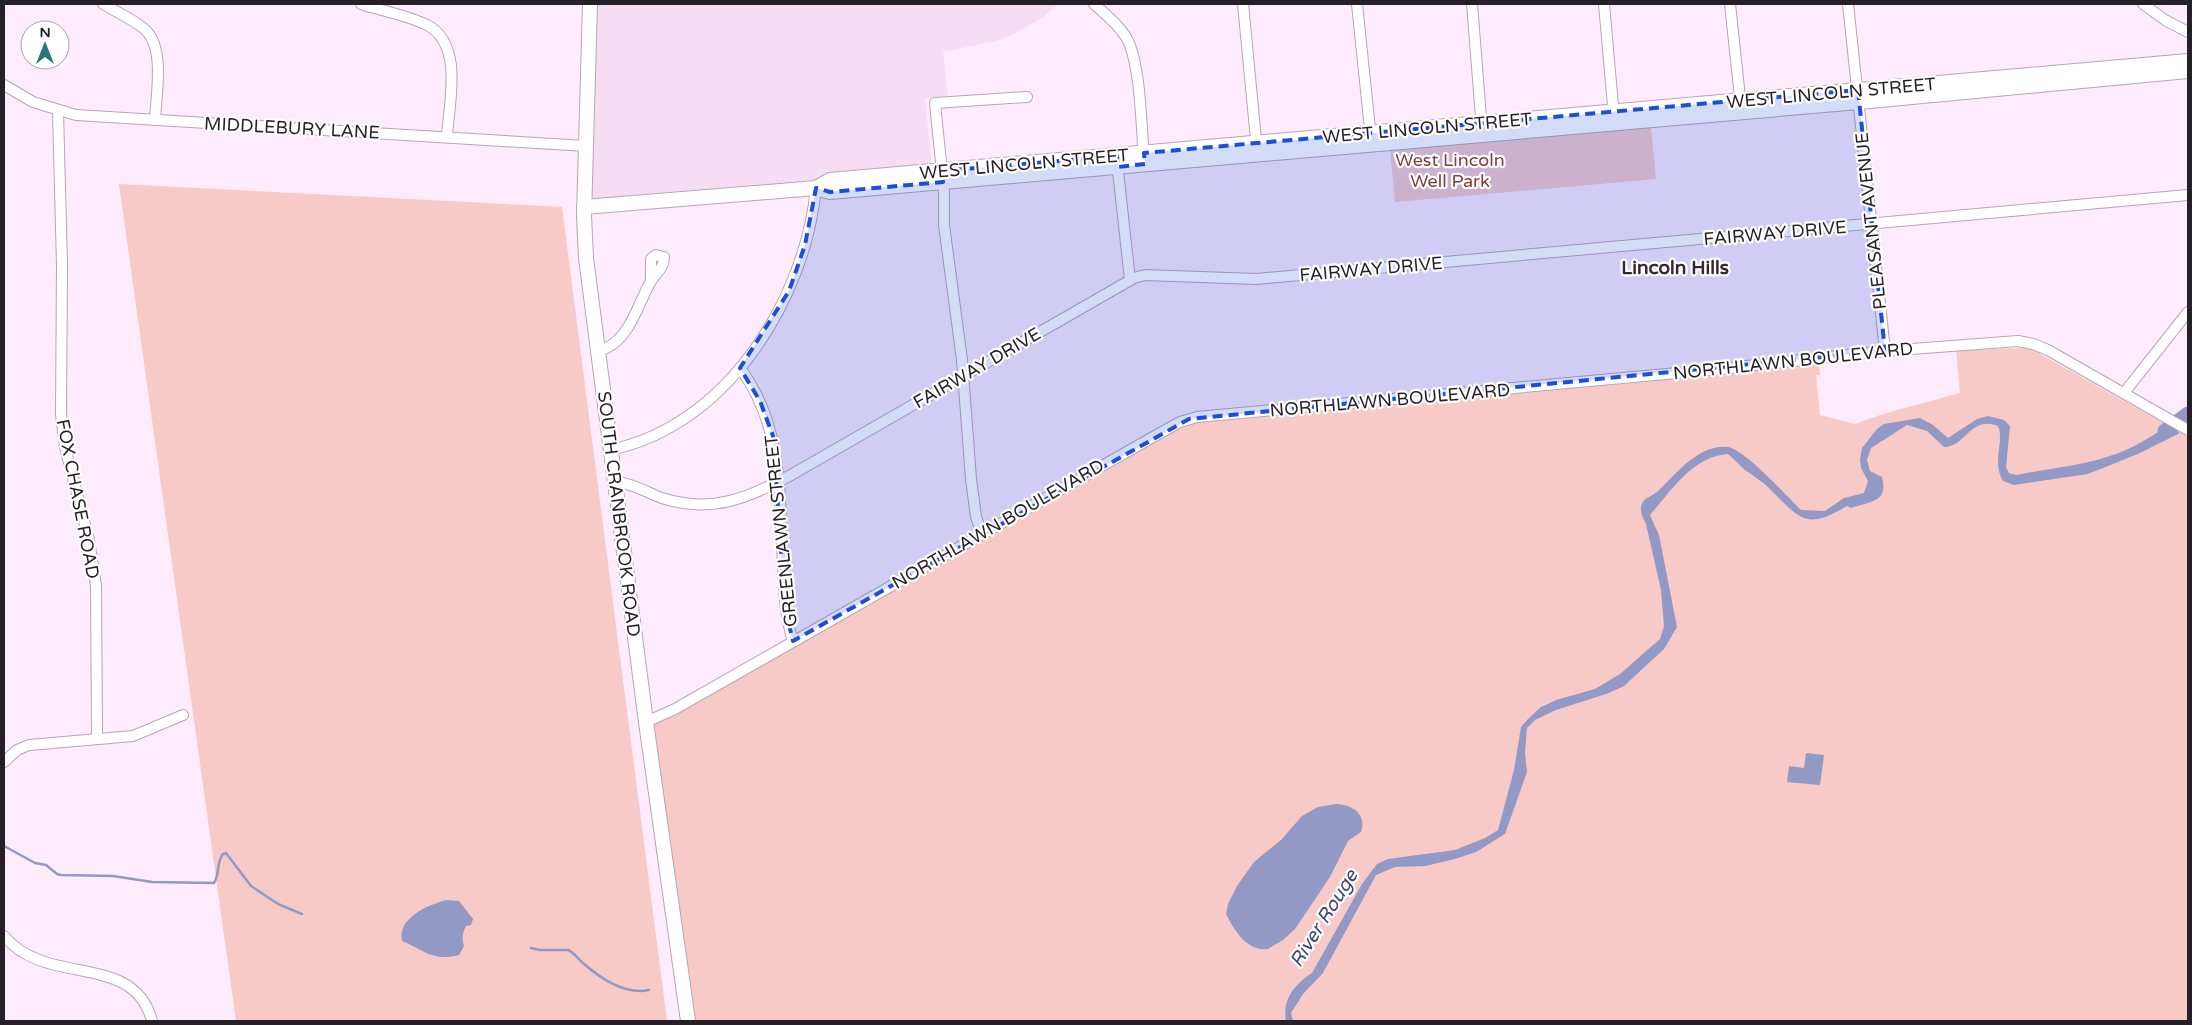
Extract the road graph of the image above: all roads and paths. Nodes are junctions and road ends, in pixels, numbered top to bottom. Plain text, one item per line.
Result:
1 (103, 4) edge
2 (361, 4) edge
3 (590, 4) edge
4 (1094, 4) edge
5 (1243, 4) edge
6 (1357, 4) edge
7 (1472, 4) edge
8 (1604, 4) edge
9 (1730, 4) edge
10 (1848, 4) edge
11 (2143, 4) edge
12 (2188, 32) edge
13 (2188, 61) edge
14 (2188, 71) edge
15 (2041, 79) junction
16 (4, 85) edge
17 (1859, 96) junction
18 (1027, 97) dead end
19 (1741, 106) junction
20 (58, 111) junction
21 (1614, 118) junction
22 (155, 120) junction
23 (1482, 129) junction
24 (447, 136) junction
25 (1371, 139) junction
26 (586, 146) junction
27 (1257, 149) junction
28 (1145, 158) junction
29 (1117, 161) junction
30 (942, 177) junction
31 (816, 188) junction
32 (2188, 195) edge
33 (584, 207) junction
34 (1872, 224) junction
35 (1130, 280) junction
36 (651, 281) dead end
37 (2188, 312) edge
38 (598, 351) junction
39 (1885, 351) junction
40 (740, 368) junction
41 (963, 376) junction
42 (2124, 392) junction
43 (2188, 430) edge
44 (610, 450) junction
45 (615, 482) junction
46 (777, 482) junction
47 (982, 533) junction
48 (793, 641) junction
49 (183, 716) dead end
50 (646, 722) junction
51 (97, 738) junction
52 (4, 762) edge
53 (4, 936) edge
54 (152, 1021) edge
55 (688, 1021) edge

1 - 22 street
2 - 24 street
3 - 26 street, SOUTH CRANBROOK ROAD
4 - 28 street
5 - 27 street
6 - 25 street
7 - 23 street
8 - 21 street
9 - 19 street
10 - 17 street, PLEASANT AVENUE
11 - 12 street
13 - 15 street, WEST LINCOLN STREET
14 - 15 street, WEST LINCOLN STREET
15 - 17 street, WEST LINCOLN STREET
16 - 20 street, MIDDLEBURY LANE
17 - 19 street, WEST LINCOLN STREET
17 - 34 street, PLEASANT AVENUE
18 - 30 street
19 - 21 street, WEST LINCOLN STREET
20 - 22 street, MIDDLEBURY LANE
20 - 51 street, FOX CHASE ROAD
21 - 23 street, WEST LINCOLN STREET
22 - 24 street, MIDDLEBURY LANE
23 - 25 street, WEST LINCOLN STREET
24 - 26 street, MIDDLEBURY LANE
25 - 27 street, WEST LINCOLN STREET
26 - 33 street, SOUTH CRANBROOK ROAD
27 - 28 street, WEST LINCOLN STREET
28 - 29 street, WEST LINCOLN STREET
29 - 30 street, WEST LINCOLN STREET
29 - 35 street
30 - 31 street, WEST LINCOLN STREET
30 - 41 street
31 - 33 street, WEST LINCOLN STREET
31 - 40 street
32 - 34 street, FAIRWAY DRIVE
33 - 38 street, SOUTH CRANBROOK ROAD
34 - 35 street, FAIRWAY DRIVE
34 - 39 street, PLEASANT AVENUE
35 - 41 street, FAIRWAY DRIVE
36 - 38 street
37 - 42 street
38 - 44 street, SOUTH CRANBROOK ROAD
39 - 42 street, NORTHLAWN BOULEVARD
39 - 47 street, NORTHLAWN BOULEVARD
40 - 44 street
40 - 46 street, GREENLAWN STREET
41 - 46 street, FAIRWAY DRIVE
41 - 47 street
42 - 43 street, NORTHLAWN BOULEVARD
44 - 45 street, SOUTH CRANBROOK ROAD
45 - 46 street, FAIRWAY DRIVE
45 - 50 street, SOUTH CRANBROOK ROAD
46 - 48 street, GREENLAWN STREET
47 - 48 street, NORTHLAWN BOULEVARD
48 - 50 street, NORTHLAWN BOULEVARD
49 - 51 street
50 - 55 street, SOUTH CRANBROOK ROAD
51 - 52 street
53 - 54 street

